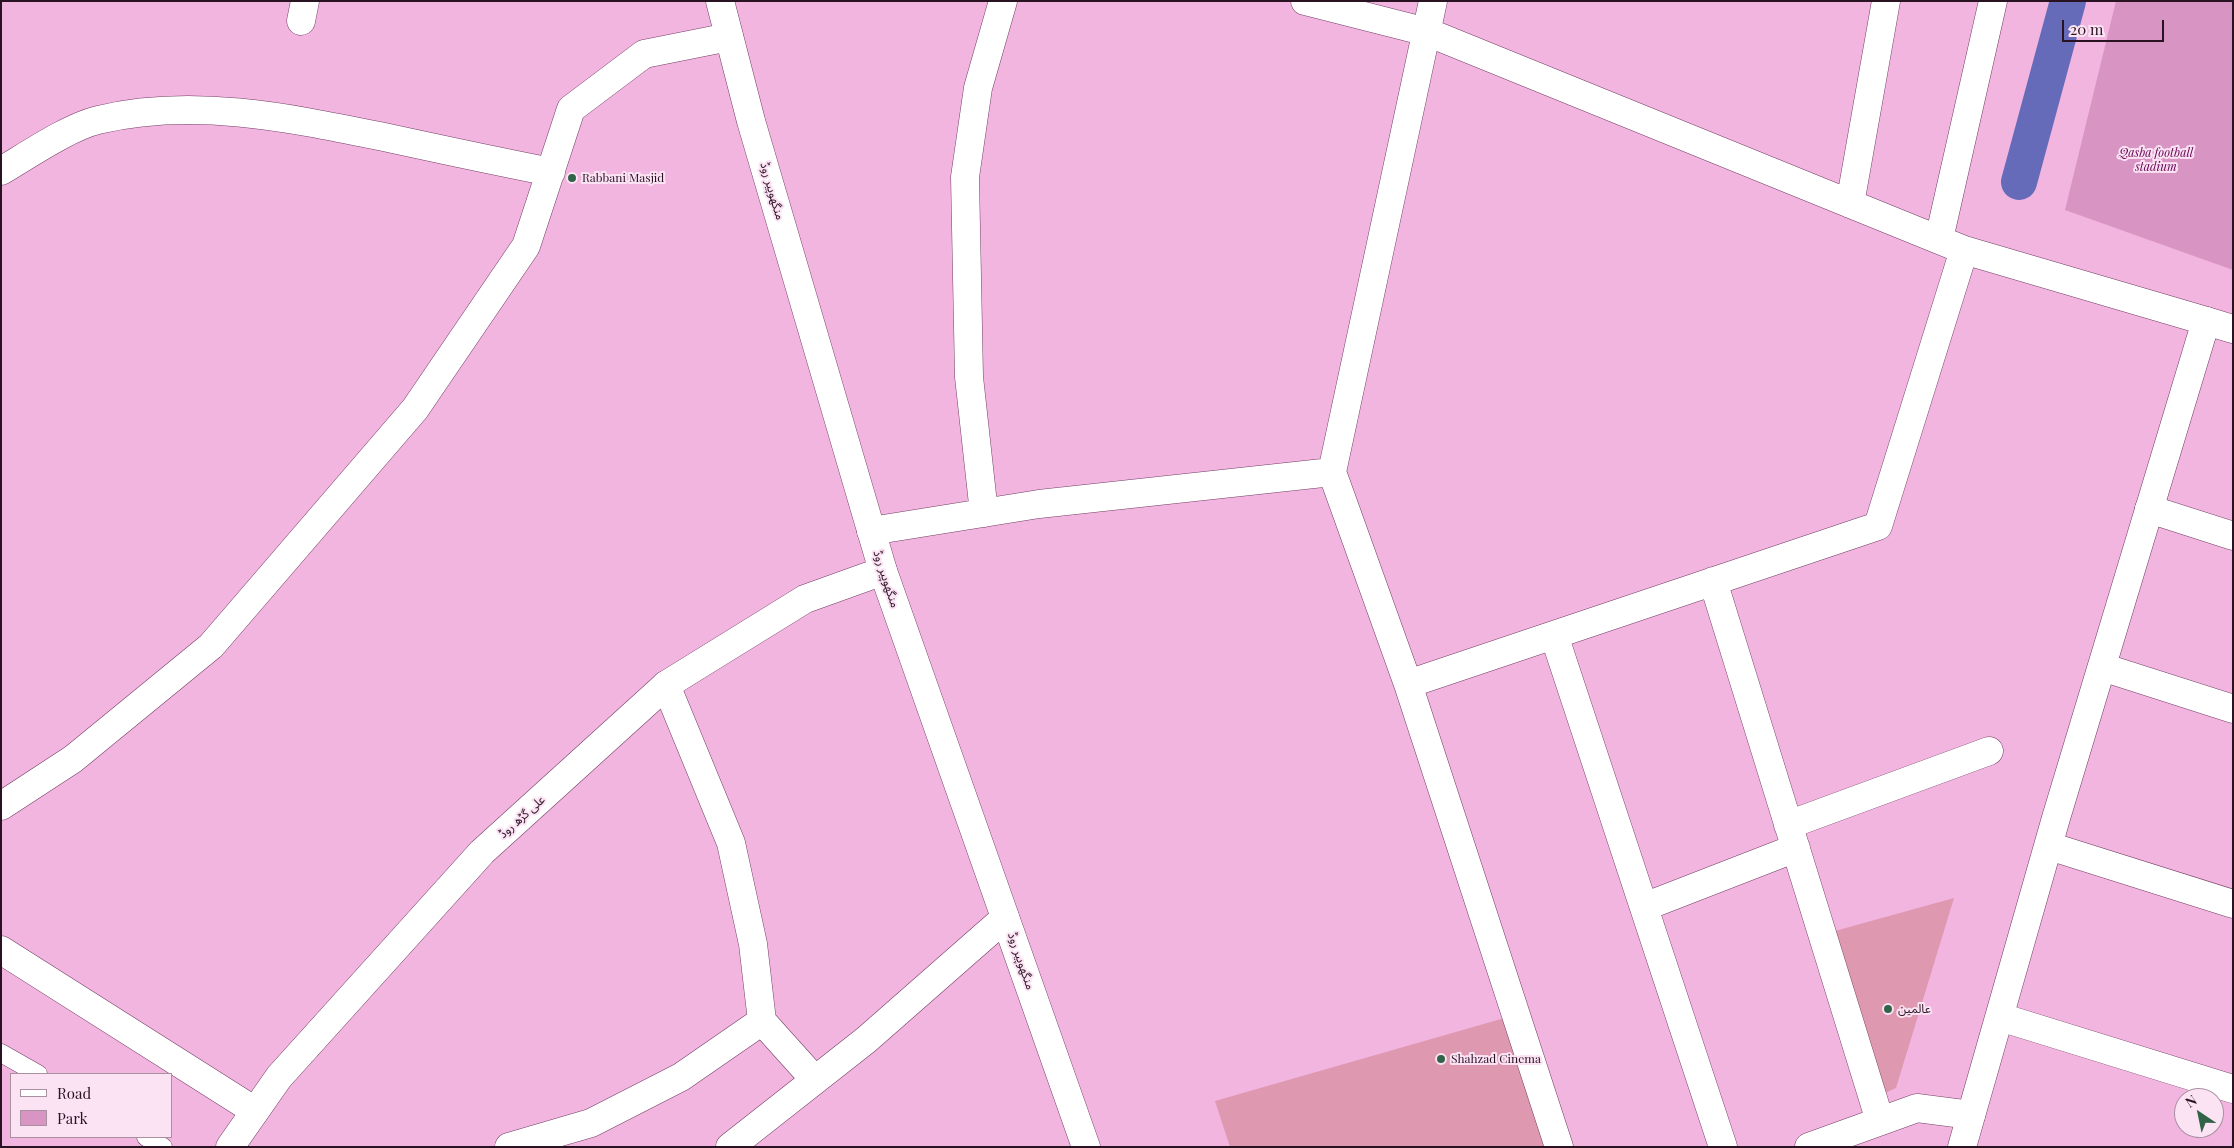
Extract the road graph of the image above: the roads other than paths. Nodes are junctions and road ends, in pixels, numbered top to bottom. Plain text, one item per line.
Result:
1 (720, 1) edge
2 (1003, 1) edge
3 (1305, 1) edge
4 (1432, 1) edge
5 (1886, 1) edge
6 (1993, 1) edge
7 (1427, 32) junction
8 (729, 37) junction
9 (1, 171) edge
10 (551, 172) junction
11 (1850, 204) junction
12 (1939, 239) junction
13 (1964, 250) junction
14 (2206, 321) junction
15 (2233, 329) edge
16 (1332, 472) junction
17 (2150, 510) junction
18 (984, 513) junction
19 (871, 531) junction
20 (2233, 536) edge
21 (883, 571) junction
22 (1713, 581) junction
23 (1554, 635) junction
24 (2102, 667) junction
25 (1408, 684) junction
26 (666, 685) junction
27 (2233, 709) edge
28 (1989, 751) dead end
29 (1, 806) edge
30 (1792, 836) junction
31 (2049, 846) junction
32 (2233, 904) edge
33 (1644, 907) junction
34 (1005, 918) junction
35 (1, 950) edge
36 (2000, 1017) junction
37 (762, 1021) junction
38 (1, 1053) edge
39 (36, 1073) edge
40 (815, 1080) junction
41 (2233, 1089) edge
42 (255, 1111) junction
43 (1971, 1115) junction
44 (1880, 1121) junction
45 (148, 1138) edge
46 (163, 1147) edge
47 (230, 1147) edge
48 (509, 1147) edge
49 (730, 1147) edge
50 (1086, 1147) edge
51 (1559, 1147) edge
52 (1724, 1147) edge
53 (1809, 1147) edge
54 (1962, 1147) edge

1 - 8 street, منگھوپیر روڈ
2 - 18 street
3 - 7 street
4 - 7 street
5 - 11 street
6 - 12 street
7 - 11 street
7 - 16 street
8 - 10 street
8 - 19 street, منگھوپیر روڈ
9 - 10 street
10 - 29 street
11 - 12 street
12 - 13 street
13 - 14 street
13 - 22 street
14 - 15 street
14 - 17 street
16 - 18 street
16 - 25 street
17 - 20 street
17 - 24 street
18 - 19 street
19 - 21 street, منگھوپیر روڈ
21 - 26 street, علی گڑھ روڈ
21 - 34 street, منگھوپیر روڈ
22 - 23 street
22 - 30 street
23 - 25 street
23 - 33 street
24 - 27 street
24 - 31 street
25 - 51 street
26 - 37 street
26 - 42 street, علی گڑھ روڈ
28 - 30 street
30 - 33 street
30 - 44 street
31 - 32 street
31 - 36 street
33 - 52 street
34 - 40 street
34 - 50 street, منگھوپیر روڈ
35 - 42 street
36 - 41 street
36 - 43 street
37 - 40 street
37 - 48 street
38 - 39 lane
40 - 49 street
42 - 47 street, علی گڑھ روڈ
43 - 44 street
43 - 54 street
44 - 53 street
45 - 46 lane

